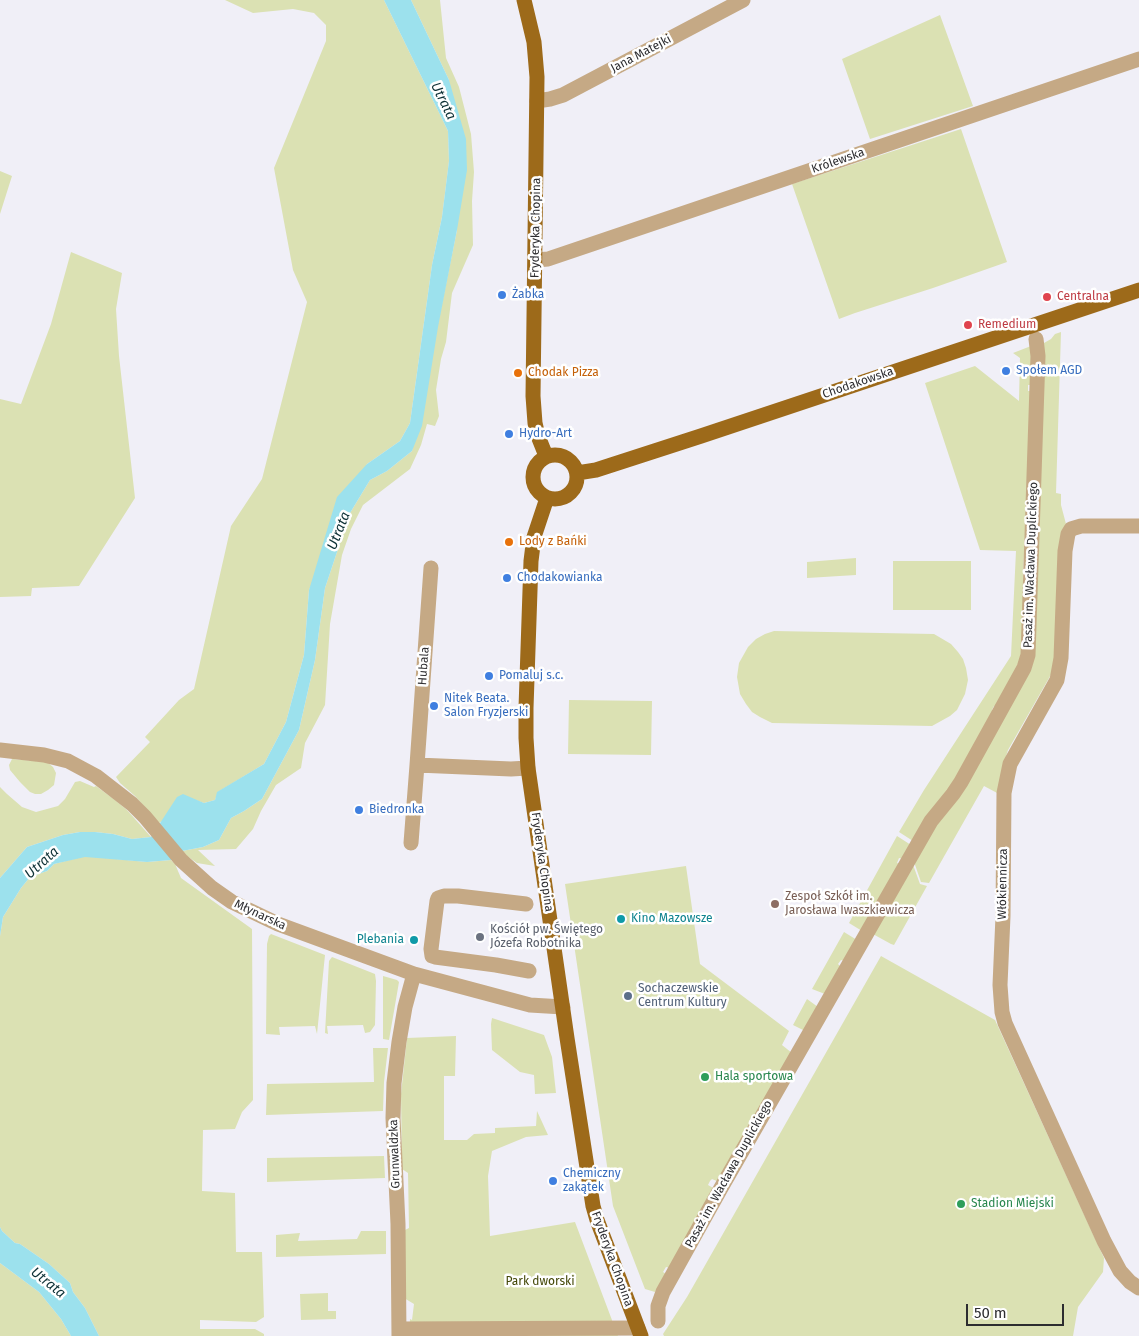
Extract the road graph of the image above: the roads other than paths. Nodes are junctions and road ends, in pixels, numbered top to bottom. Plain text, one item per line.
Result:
1 (524, 0) edge
2 (743, 0) edge
3 (1139, 59) edge
4 (537, 101) junction
5 (536, 260) junction
6 (1139, 290) edge
7 (1036, 339) dead end
8 (546, 456) junction
9 (577, 473) junction
10 (547, 498) junction
11 (1139, 526) edge
12 (431, 568) dead end
13 (0, 750) edge
14 (417, 765) junction
15 (528, 768) junction
16 (411, 843) dead end
17 (526, 904) dead end
18 (529, 971) dead end
19 (414, 974) junction
20 (563, 1007) junction
21 (1139, 1288) edge
22 (658, 1321) dead end
23 (639, 1332) edge
24 (399, 1333) edge

1 - 4 main road, Fryderyka Chopina
2 - 4 street, Jana Matejki
3 - 5 street, Królewska
4 - 5 main road, Fryderyka Chopina
5 - 8 main road, Fryderyka Chopina
6 - 9 main road, Chodakowska
7 - 22 street, Pasaż im. Wacława Duplickiego
8 - 9 main road
8 - 10 main road
9 - 10 main road
10 - 15 main road, Fryderyka Chopina
11 - 21 street, Włókiennicza
12 - 14 street, Hubala
13 - 19 street, Młynarska
14 - 15 street
14 - 16 street, Hubala
15 - 20 main road, Fryderyka Chopina
17 - 18 street
19 - 20 street, Młynarska
19 - 24 street, Grunwaldzka
20 - 23 main road, Fryderyka Chopina
23 - 24 street

